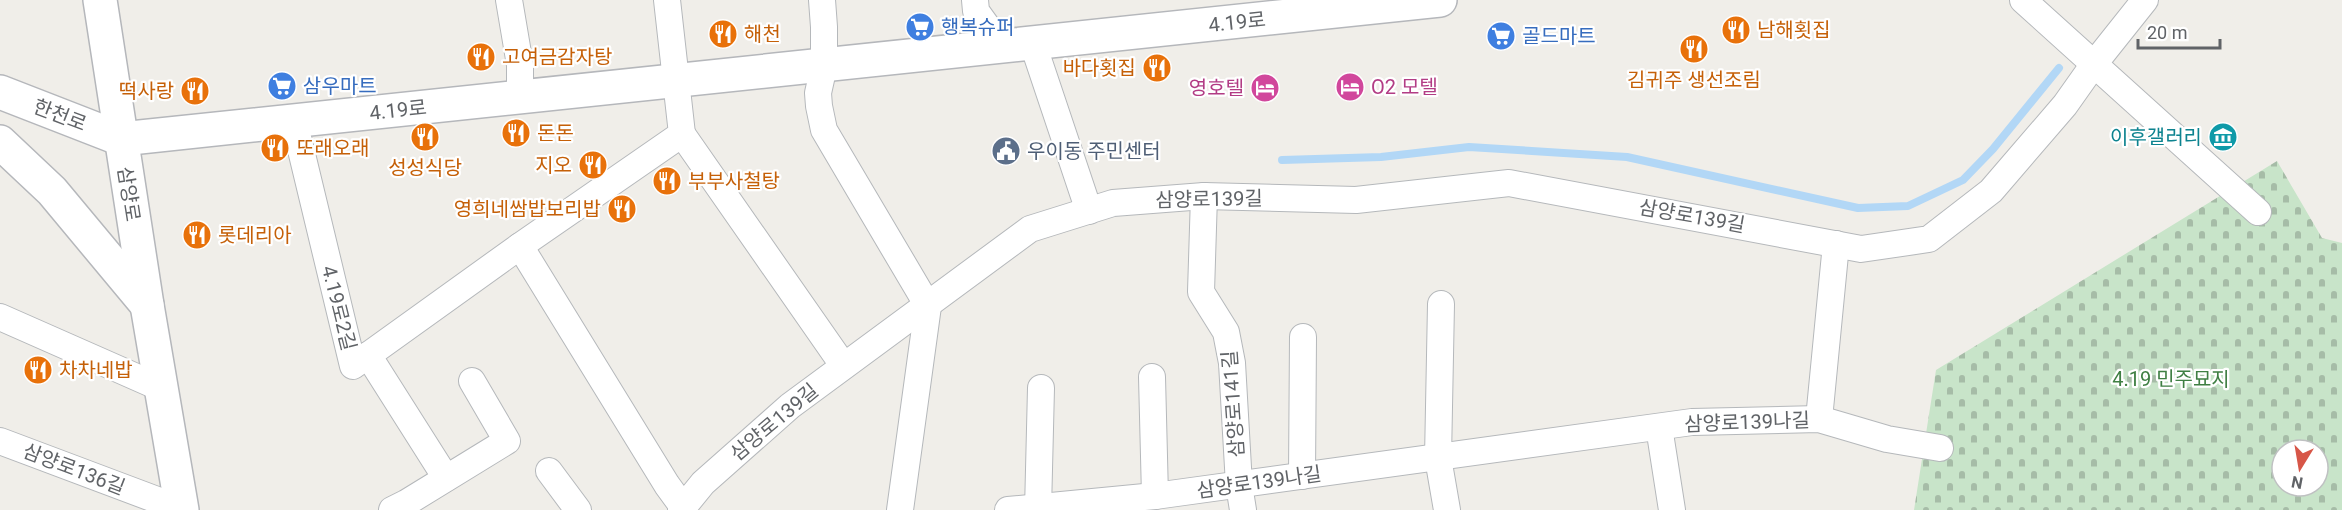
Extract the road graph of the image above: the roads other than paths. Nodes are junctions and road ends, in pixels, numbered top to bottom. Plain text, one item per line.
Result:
1 (100, 0) edge
2 (509, 0) edge
3 (667, 0) edge
4 (822, 0) edge
5 (975, 0) edge
6 (1440, 0) edge
7 (2023, 0) edge
8 (2145, 0) edge
9 (1017, 45) junction
10 (2094, 64) junction
11 (824, 66) junction
12 (675, 81) junction
13 (0, 92) edge
14 (520, 97) junction
15 (294, 121) junction
16 (682, 134) junction
17 (121, 139) junction
18 (0, 142) edge
19 (1204, 196) junction
20 (1089, 211) junction
21 (2258, 212) dead end
22 (1836, 244) junction
23 (520, 246) junction
24 (1441, 304) dead end
25 (147, 305) junction
26 (928, 306) junction
27 (0, 318) edge
28 (1303, 337) dead end
29 (368, 355) junction
30 (843, 365) junction
31 (1152, 377) dead end
32 (472, 381) dead end
33 (161, 388) junction
34 (1041, 388) dead end
35 (1819, 419) junction
36 (1659, 426) junction
37 (0, 441) edge
38 (1941, 448) dead end
39 (1438, 458) junction
40 (549, 471) dead end
41 (1302, 476) junction
42 (446, 478) junction
43 (1239, 485) junction
44 (1155, 496) junction
45 (403, 508) edge
46 (1038, 508) edge
47 (682, 509) edge
48 (182, 510) edge
49 (578, 510) edge
50 (900, 510) edge
51 (1008, 510) edge
52 (1244, 510) edge
53 (1447, 510) edge
54 (1672, 510) edge

1 - 17 street, 삼양로
2 - 14 street
3 - 12 street
4 - 11 street
5 - 9 street
6 - 9 street, 4.19로
7 - 10 street
8 - 10 street, 삼양로139길
9 - 11 street, 4.19로
9 - 20 street
10 - 21 street
10 - 22 street, 삼양로139길
11 - 12 street, 4.19로
11 - 26 street
12 - 14 street, 4.19로
12 - 16 street
13 - 17 street, 한천로
14 - 15 street, 4.19로
15 - 17 street, 4.19로
15 - 29 street, 4.19로2길
16 - 23 street, 4.19로2길
16 - 30 street
17 - 25 street, 삼양로
18 - 25 street
19 - 20 street, 삼양로139길
19 - 22 street, 삼양로139길
19 - 43 street, 삼양로141길
20 - 26 street, 삼양로139길
22 - 35 street
23 - 29 street, 4.19로2길
23 - 47 street
24 - 39 street
25 - 33 street, 삼양로
26 - 30 street, 삼양로139길
26 - 50 street
27 - 33 street
28 - 41 street
29 - 42 street
30 - 47 street, 삼양로139길
31 - 44 street
32 - 42 street
33 - 48 street, 삼양로
34 - 46 street
35 - 36 street, 삼양로139나길
35 - 38 street, 삼양로139나길
36 - 39 street, 삼양로139나길
36 - 54 street, 삼양로139나길
37 - 48 street, 삼양로136길
39 - 41 street, 삼양로139나길
39 - 53 street
40 - 49 street
41 - 43 street, 삼양로139나길
42 - 45 street
43 - 44 street, 삼양로139나길
43 - 52 street, 삼양로141길
44 - 46 street, 삼양로139나길
46 - 51 street, 삼양로139나길

